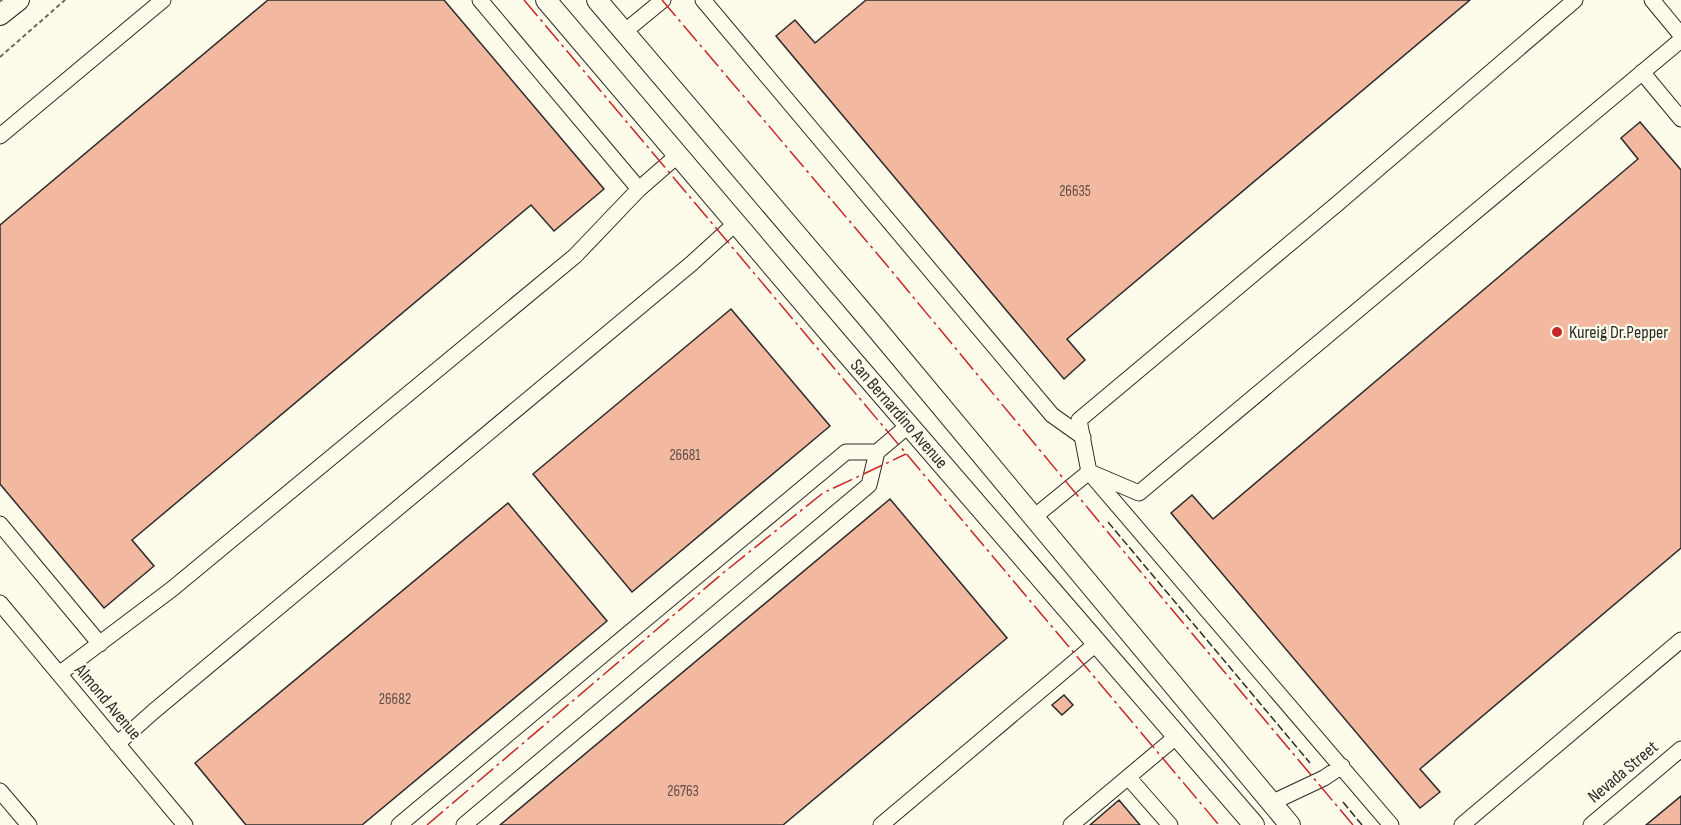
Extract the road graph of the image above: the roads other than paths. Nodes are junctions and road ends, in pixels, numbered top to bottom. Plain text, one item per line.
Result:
1 (19, 0) edge
2 (163, 0) edge
3 (480, 0) edge
4 (546, 0) edge
5 (597, 0) edge
6 (663, 0) edge
7 (723, 0) edge
8 (1575, 0) edge
9 (1652, 0) edge
10 (704, 2) edge
11 (0, 15) edge
12 (624, 32) junction
13 (1681, 35) edge
14 (1681, 40) edge
15 (1642, 72) junction
16 (1681, 119) edge
17 (0, 136) edge
18 (678, 155) junction
19 (639, 189) junction
20 (736, 224) junction
21 (909, 425) junction
22 (1083, 436) junction
23 (877, 452) junction
24 (1089, 472) junction
25 (1034, 517) junction
26 (0, 524) edge
27 (0, 603) edge
28 (1681, 640) edge
29 (100, 644) junction
30 (1097, 644) junction
31 (59, 674) junction
32 (1177, 736) junction
33 (117, 744) junction
34 (1681, 749) edge
35 (1342, 766) junction
36 (1128, 777) junction
37 (0, 791) edge
38 (1271, 802) junction
39 (29, 825) edge
40 (185, 825) edge
41 (399, 825) edge
42 (464, 825) edge
43 (881, 825) edge
44 (1071, 825) edge
45 (1170, 825) edge
46 (1254, 825) edge
47 (1290, 825) edge
48 (1391, 825) edge
49 (1462, 825) edge
50 (1591, 825) edge

1 - 11 main road
2 - 17 street
3 - 19 street
4 - 18 main road, San Bernardino Avenue
5 - 12 main road, San Bernardino Avenue
6 - 12 street
7 - 10 street
8 - 22 street
9 - 13 street
10 - 22 street
12 - 25 main road, San Bernardino Avenue
14 - 15 street
15 - 16 street
15 - 24 street
18 - 19 street
18 - 20 main road, San Bernardino Avenue
19 - 29 street
20 - 21 main road, San Bernardino Avenue
20 - 33 street
21 - 23 street
21 - 30 main road, San Bernardino Avenue
22 - 24 street
23 - 41 street
23 - 42 street
24 - 25 street
24 - 35 street
25 - 38 main road, San Bernardino Avenue
26 - 29 street
27 - 31 street, Almond Avenue
28 - 49 street
29 - 31 street
30 - 32 main road, San Bernardino Avenue
30 - 43 street
31 - 33 street, Almond Avenue
32 - 36 street
32 - 46 main road, San Bernardino Avenue
33 - 40 street, Almond Avenue
34 - 50 street, Nevada Street
35 - 38 street
35 - 48 street
36 - 44 street
36 - 45 street
37 - 39 street
38 - 47 main road, San Bernardino Avenue

